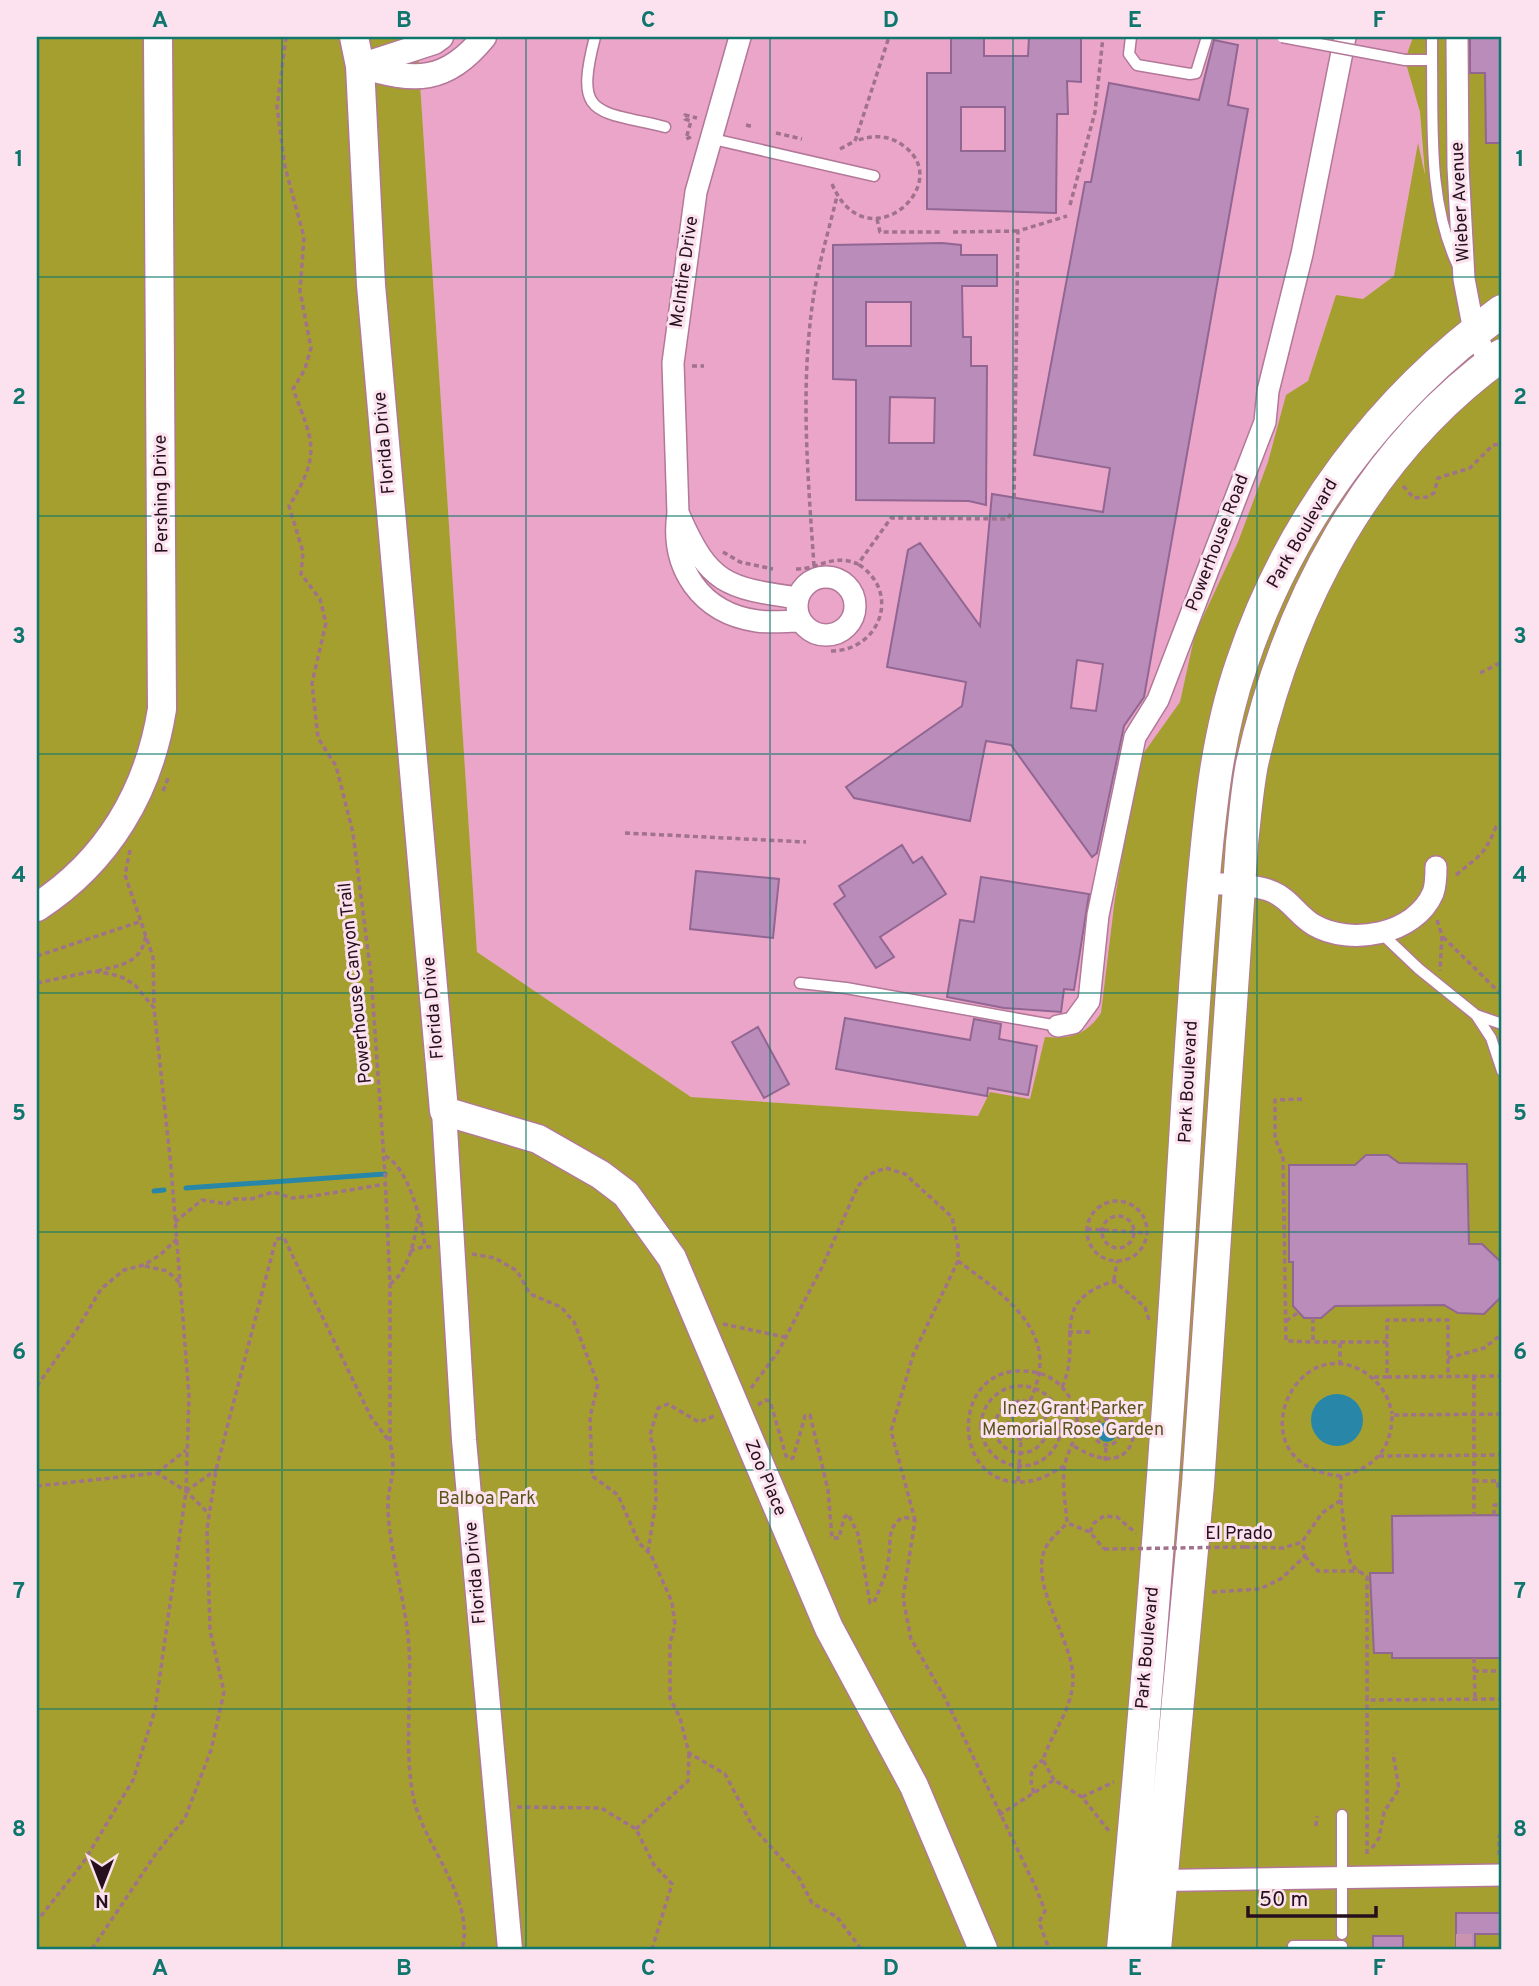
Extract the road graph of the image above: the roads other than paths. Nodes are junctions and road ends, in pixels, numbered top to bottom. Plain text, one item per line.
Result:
1 (158, 37) edge
2 (354, 37) edge
3 (371, 37) edge
4 (441, 37) edge
5 (484, 37) edge
6 (595, 37) edge
7 (740, 37) edge
8 (1131, 37) edge
9 (1207, 37) edge
10 (1282, 37) edge
11 (1345, 37) edge
12 (1432, 37) edge
13 (1457, 37) edge
14 (1432, 60) junction
15 (360, 66) junction
16 (665, 127) dead end
17 (707, 131) junction
18 (874, 176) dead end
19 (1464, 279) junction
20 (1502, 310) edge
21 (1474, 331) junction
22 (1496, 359) edge
23 (678, 513) junction
24 (798, 598) junction
25 (801, 621) junction
26 (1436, 867) dead end
27 (1203, 883) junction
28 (1239, 887) junction
29 (37, 907) edge
30 (1380, 932) junction
31 (800, 984) dead end
32 (1476, 1015) junction
33 (1502, 1024) edge
34 (1058, 1026) joint
35 (1502, 1071) edge
36 (444, 1111) junction
37 (1342, 1815) dead end
38 (1501, 1865) edge
39 (1341, 1877) junction
40 (1129, 1881) junction
41 (1161, 1881) junction
42 (1293, 1946) dead end
43 (510, 1949) edge
44 (983, 1949) edge
45 (1123, 1949) edge
46 (1155, 1949) edge

1 - 29 main road, Pershing Drive
2 - 15 main road, Florida Drive
3 - 15 main road, Florida Drive
4 - 15 street
5 - 15 street
6 - 16 lane
7 - 17 street, McIntire Drive
8 - 9 lane
10 - 14 lane, bridge
11 - 34 street, Powerhouse Road
12 - 14 lane
13 - 19 street, Wieber Avenue
14 - 19 lane
15 - 36 main road, Florida Drive
17 - 18 lane
17 - 23 street, McIntire Drive
19 - 21 street, Wieber Avenue
20 - 21 main road, Park Boulevard
21 - 22 street, Wieber Avenue
21 - 27 main road, Park Boulevard
22 - 28 main road, Park Boulevard
23 - 24 street, McIntire Drive
23 - 25 street, McIntire Drive
24 - 25 street
24 - 25 street
26 - 30 street
27 - 28 street
27 - 40 main road, Park Boulevard
28 - 30 street
28 - 41 main road, Park Boulevard
30 - 32 lane
31 - 34 lane
32 - 33 lane
32 - 35 lane
36 - 43 street, Florida Drive
36 - 44 main road, Zoo Place
37 - 39 lane
38 - 39 street
39 - 41 street
39 - 42 lane
40 - 41 street
40 - 45 main road, Park Boulevard
41 - 46 main road, Park Boulevard

